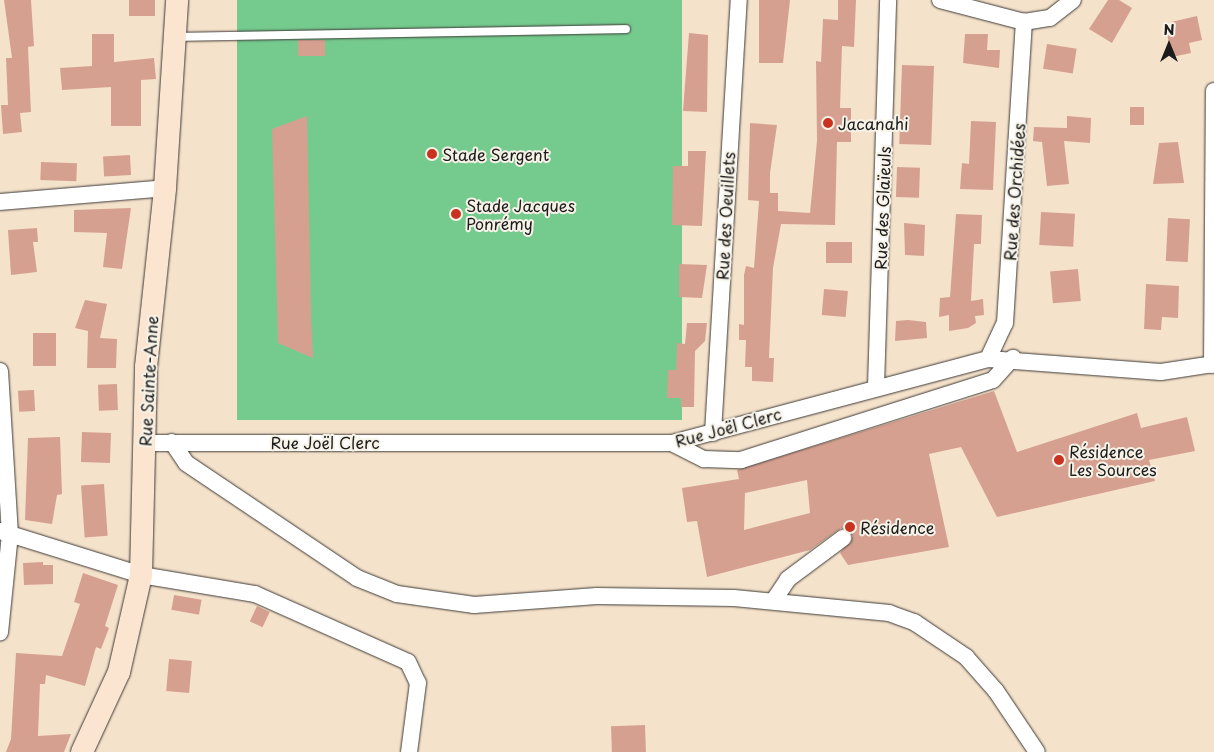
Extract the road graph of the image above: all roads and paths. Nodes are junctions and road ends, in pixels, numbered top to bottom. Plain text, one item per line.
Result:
1 (177, 0) edge
2 (739, 0) edge
3 (888, 0) edge
4 (940, 0) edge
5 (1073, 0) edge
6 (1024, 22) junction
7 (626, 29) dead end
8 (175, 37) junction
9 (1214, 92) edge
10 (165, 188) junction
11 (0, 202) edge
12 (1013, 358) junction
13 (988, 359) junction
14 (1213, 364) edge
15 (0, 371) edge
16 (876, 386) junction
17 (1, 415) edge
18 (713, 433) junction
19 (172, 442) junction
20 (144, 443) junction
21 (672, 443) junction
22 (5, 532) edge
23 (843, 538) dead end
24 (141, 575) junction
25 (774, 600) junction
26 (0, 632) edge
27 (82, 752) edge
28 (409, 752) edge
29 (1037, 752) edge

1 - 8 main road, Rue Sainte-Anne
2 - 18 street, Rue des Oeuillets
3 - 16 street, Rue des Glaïeuls
4 - 6 street
5 - 6 street
6 - 13 street, Rue des Orchidées
7 - 8 lane
8 - 10 main road, Rue Sainte-Anne
9 - 14 street
10 - 11 street
10 - 20 main road, Rue Sainte-Anne
12 - 13 street, Rue Joël Clerc
12 - 14 street, Rue Joël Clerc
12 - 21 street
13 - 16 street, Rue Joël Clerc
15 - 17 street
16 - 18 street, Rue Joël Clerc
17 - 22 street
18 - 21 street, Rue Joël Clerc
19 - 20 street, Rue Joël Clerc
19 - 21 street, Rue Joël Clerc
19 - 25 street
20 - 24 main road, Rue Sainte-Anne
22 - 24 street
22 - 26 street
23 - 25 street
24 - 27 main road, Rue Sainte-Anne
24 - 28 street
25 - 29 street

